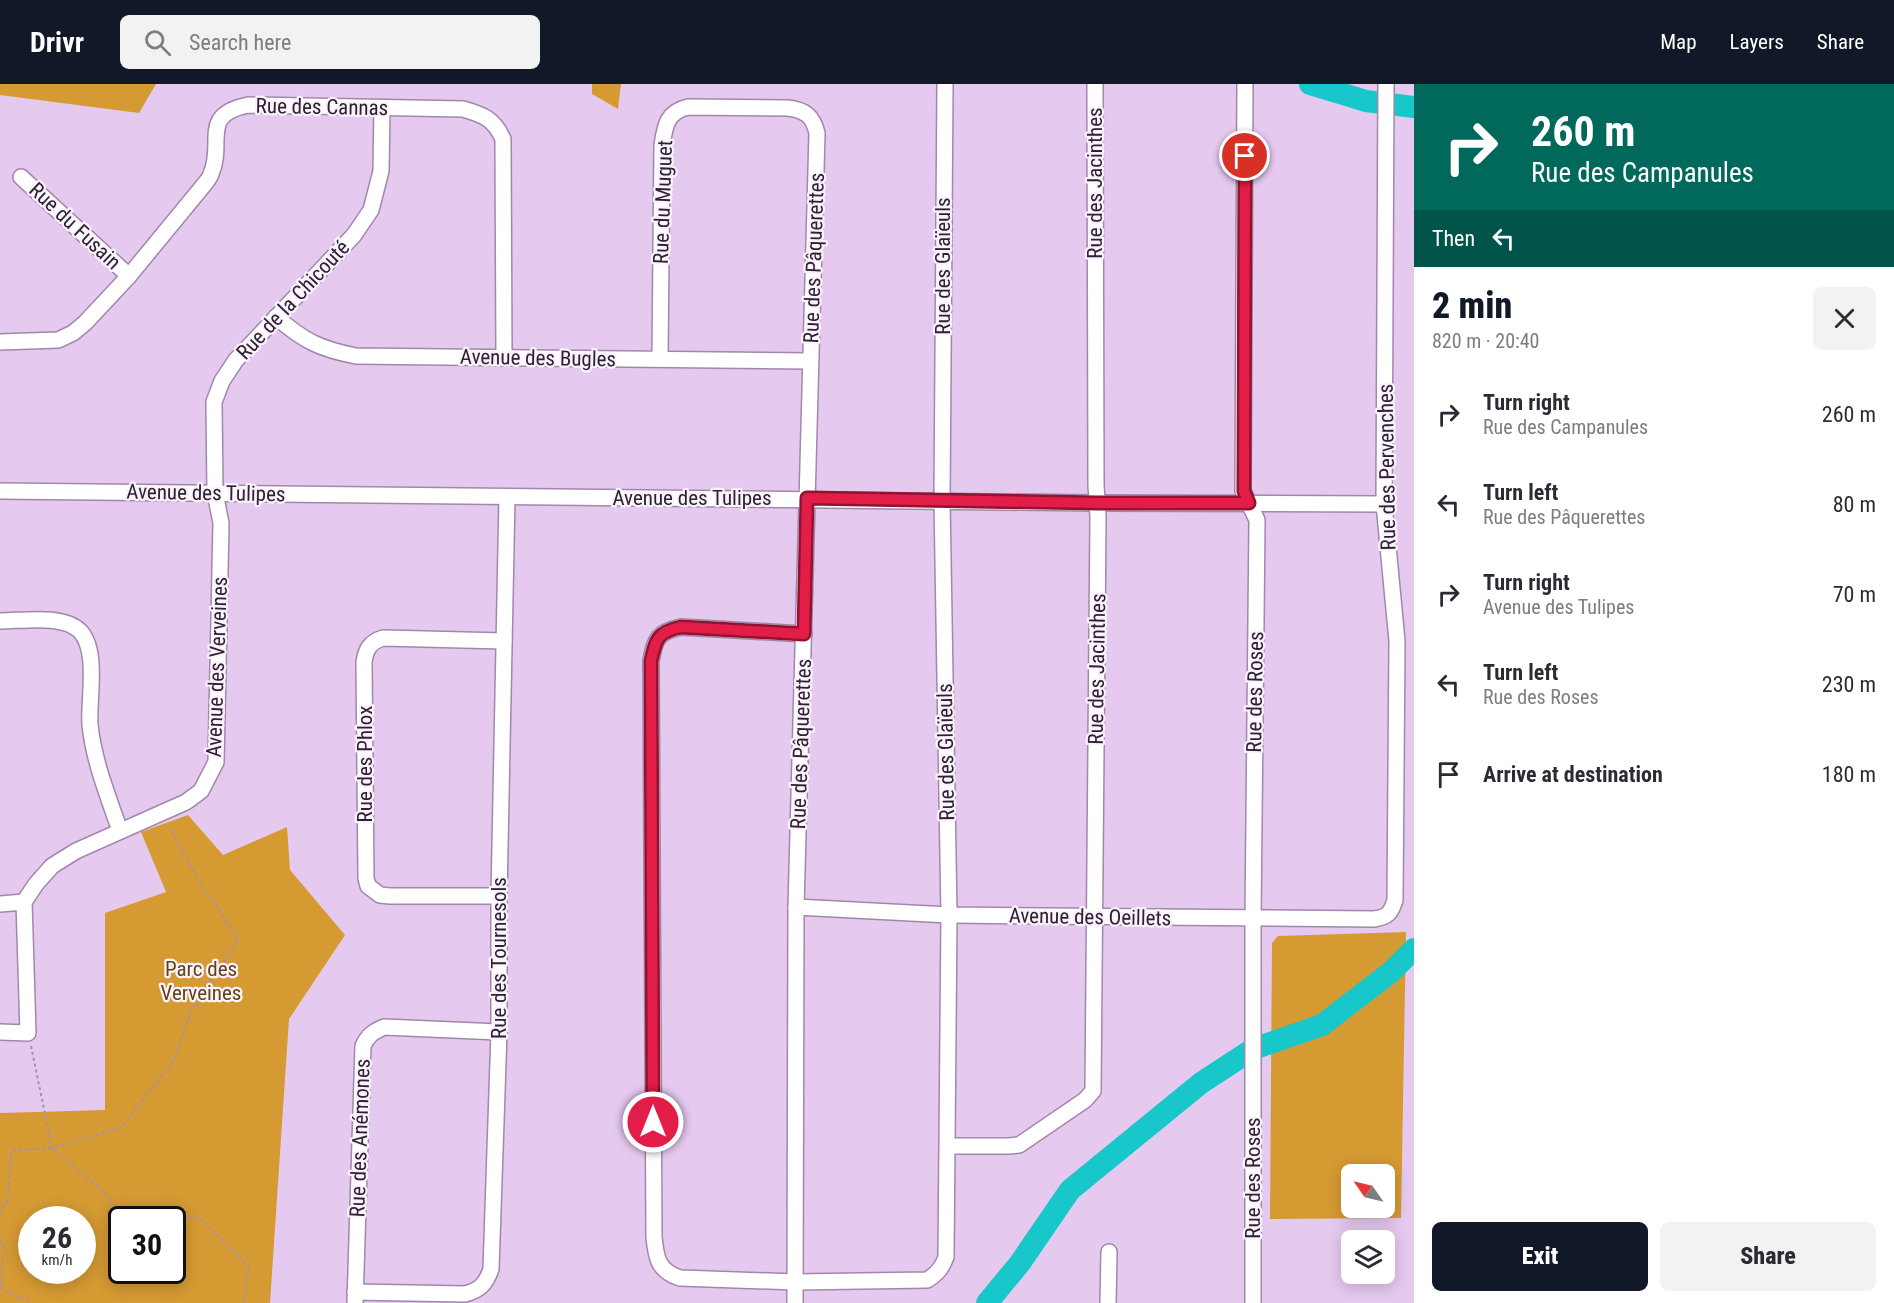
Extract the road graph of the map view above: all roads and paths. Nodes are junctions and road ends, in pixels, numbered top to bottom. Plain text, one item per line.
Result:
1 (945, 84) edge
2 (1095, 84) edge
3 (1245, 84) edge
4 (1386, 88) edge
5 (382, 108) junction
6 (809, 115) joint
7 (21, 177) dead end
8 (129, 276) junction
9 (276, 317) junction
10 (0, 342) edge
11 (504, 358) junction
12 (660, 359) junction
13 (810, 361) junction
14 (0, 491) edge
15 (215, 493) junction
16 (507, 497) junction
17 (807, 498) junction
18 (942, 500) junction
19 (1098, 503) junction
20 (1249, 503) junction
21 (1384, 504) junction
22 (0, 621) edge
23 (804, 634) junction
24 (504, 641) junction
25 (166, 823) dead end
26 (120, 831) junction
27 (499, 896) junction
28 (24, 902) junction
29 (0, 904) edge
30 (796, 907) junction
31 (949, 915) junction
32 (1095, 917) junction
33 (1385, 918) joint
34 (1252, 919) junction
35 (0, 1032) edge
36 (28, 1032) junction
37 (499, 1032) junction
38 (948, 1146) junction
39 (52, 1148) junction
40 (0, 1214) edge
41 (0, 1240) edge
42 (1109, 1252) dead end
43 (796, 1282) junction
44 (355, 1298) edge
45 (32, 1303) edge
46 (244, 1303) edge
47 (795, 1303) edge
48 (1108, 1303) edge
49 (1253, 1303) edge

1 - 18 street, Rue des Glaïeuls
2 - 19 street, Rue des Jacinthes
3 - 20 street, Rue des Roses
4 - 21 street, Rue des Pervenches
5 - 8 street, Rue des Cannas
5 - 9 street, Rue de la Chicouté
5 - 11 street, Rue des Cannas
6 - 12 street, Rue du Muguet
6 - 13 street, Rue des Pâquerettes
7 - 8 street, Rue du Fusain
8 - 10 street, Rue des Cannas
9 - 11 street, Avenue des Bugles
9 - 15 street, Rue de la Chicouté
11 - 12 street, Avenue des Bugles
12 - 13 street, Avenue des Bugles
13 - 17 street, Rue des Pâquerettes
14 - 15 street, Avenue des Tulipes
15 - 16 street, Avenue des Tulipes
15 - 26 street, Avenue des Verveines
16 - 17 street, Avenue des Tulipes
16 - 24 street, Rue des Tournesols
17 - 18 street, Avenue des Tulipes
17 - 23 street, Rue des Pâquerettes
18 - 19 street, Avenue des Tulipes
18 - 31 street, Rue des Glaïeuls
19 - 20 street, Avenue des Tulipes
19 - 32 street, Rue des Jacinthes
20 - 21 street, Avenue des Tulipes
20 - 34 street, Rue des Roses
21 - 33 street, Rue des Pervenches
22 - 26 street
23 - 30 street, Rue des Pâquerettes
23 - 43 street, Rue des Glaïeuls
24 - 27 street, Rue des Tournesols
24 - 27 street, Rue des Phlox
25 - 39 path
26 - 28 street, Avenue des Verveines
27 - 37 street, Rue des Tournesols
28 - 29 street
28 - 36 street
30 - 31 street, Avenue des Oeillets
30 - 43 street, Rue des Pâquerettes
31 - 32 street, Avenue des Oeillets
31 - 38 street, Rue des Glaïeuls
32 - 34 street, Avenue des Oeillets
32 - 38 street, Rue des Jacinthes
33 - 34 street, Avenue des Oeillets
34 - 49 street, Rue des Roses
35 - 36 street
36 - 39 path
37 - 44 street, Rue des Tournesols
37 - 44 street, Rue des Anémones
38 - 43 street, Rue des Glaïeuls
39 - 40 path
39 - 46 path
41 - 45 path
42 - 48 street
43 - 47 street, Rue des Pâquerettes

